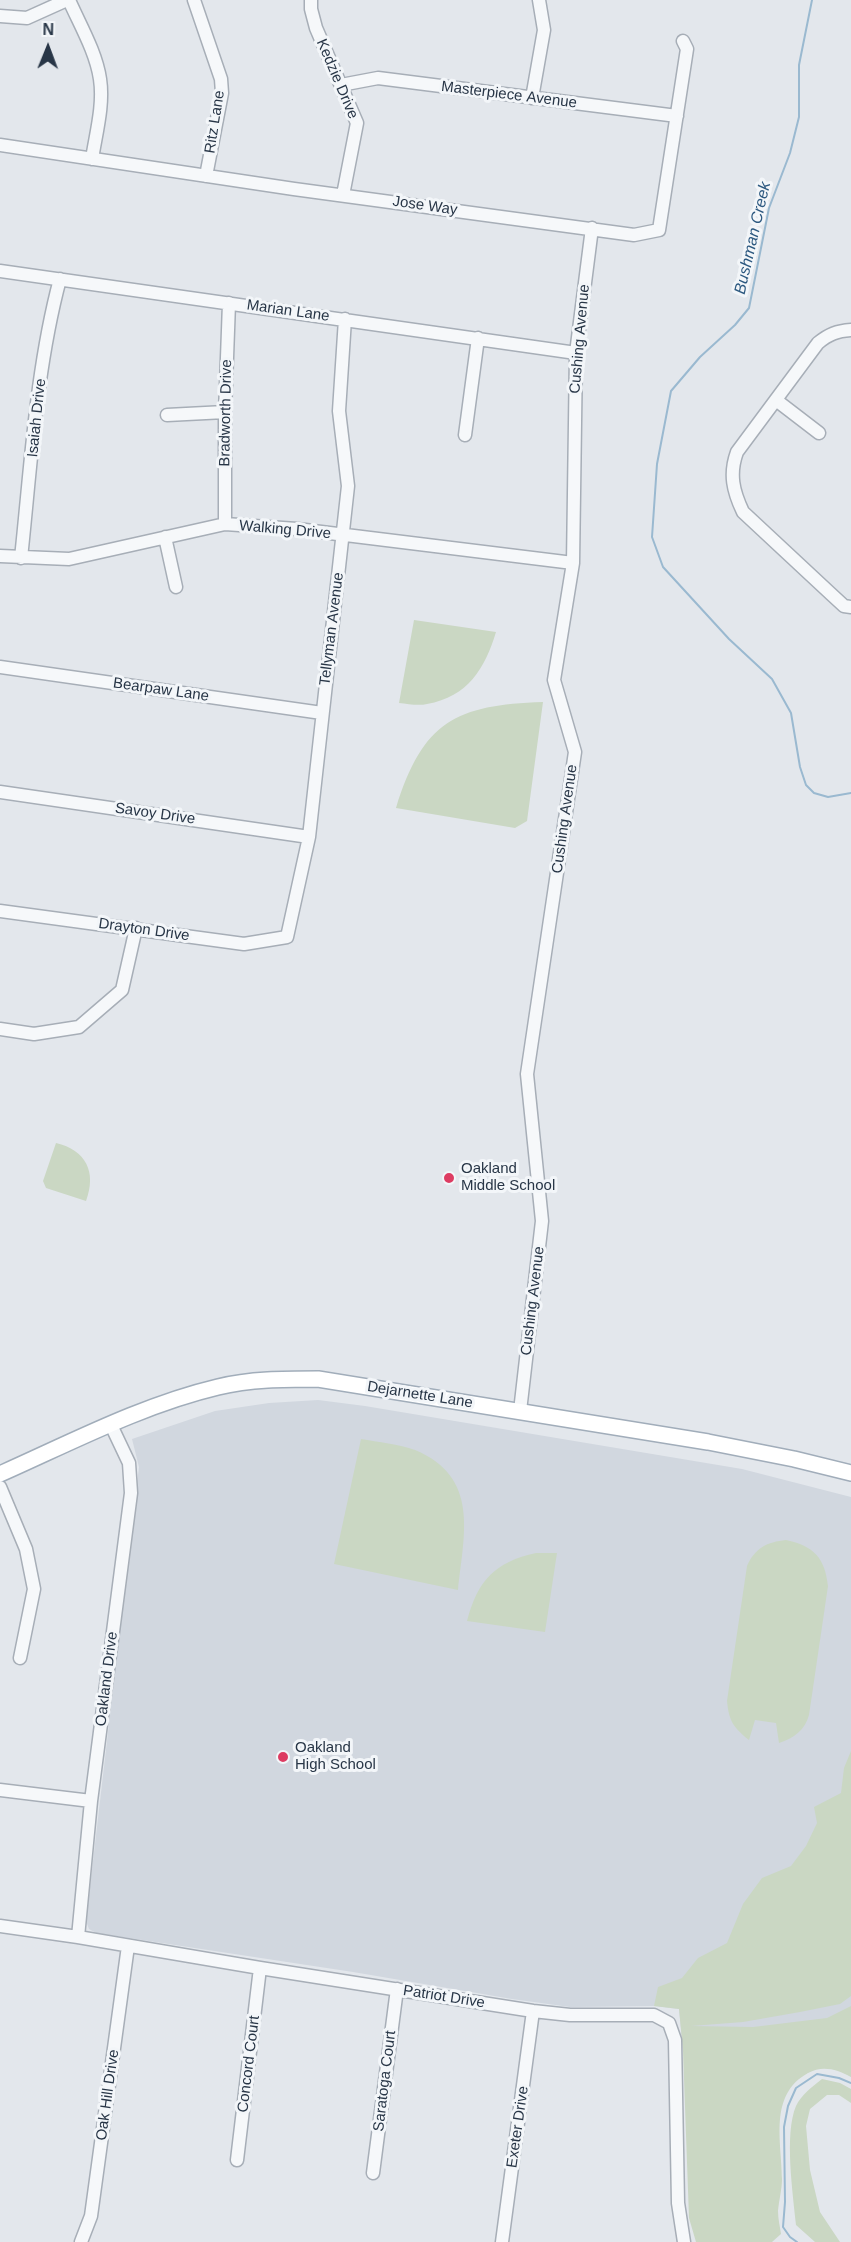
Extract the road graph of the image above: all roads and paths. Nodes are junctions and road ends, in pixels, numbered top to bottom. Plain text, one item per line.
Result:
1 (68, 0) edge
2 (194, 0) edge
3 (311, 0) edge
4 (539, 0) edge
5 (0, 16) edge
6 (683, 41) dead end
7 (341, 85) junction
8 (532, 98) junction
9 (677, 116) junction
10 (0, 145) edge
11 (92, 159) junction
12 (206, 176) junction
13 (343, 195) junction
14 (592, 228) junction
15 (0, 271) edge
16 (60, 279) junction
17 (229, 303) junction
18 (345, 319) junction
19 (851, 330) edge
20 (478, 338) junction
21 (576, 353) junction
22 (776, 400) junction
23 (225, 412) junction
24 (167, 415) dead end
25 (819, 433) dead end
26 (465, 435) dead end
27 (225, 524) junction
28 (342, 536) junction
29 (165, 537) junction
30 (0, 556) edge
31 (21, 558) junction
32 (573, 563) junction
33 (176, 587) dead end
34 (851, 607) edge
35 (0, 668) edge
36 (322, 713) junction
37 (0, 792) edge
38 (309, 837) junction
39 (0, 911) edge
40 (136, 928) junction
41 (287, 937) joint
42 (0, 1029) edge
43 (520, 1412) junction
44 (111, 1425) junction
45 (851, 1473) edge
46 (0, 1474) edge
47 (0, 1487) edge
48 (20, 1658) dead end
49 (0, 1790) edge
50 (91, 1801) junction
51 (0, 1926) edge
52 (78, 1936) junction
53 (128, 1946) junction
54 (260, 1968) junction
55 (397, 1989) junction
56 (533, 2011) junction
57 (237, 2160) dead end
58 (373, 2173) dead end
59 (81, 2242) edge
60 (502, 2242) edge
61 (684, 2242) edge

1 - 5 street
1 - 11 street
2 - 12 street, Ritz Lane
3 - 7 street, Kedzie Drive
4 - 8 street
6 - 9 street, Jose Way
7 - 8 street, Masterpiece Avenue
7 - 13 street, Kedzie Drive
8 - 9 street, Masterpiece Avenue
9 - 14 street, Jose Way
10 - 11 street, Jose Way
11 - 12 street, Jose Way
12 - 13 street, Jose Way
13 - 14 street, Jose Way
14 - 21 street, Cushing Avenue
15 - 16 street, Marian Lane
16 - 17 street, Marian Lane
16 - 31 street, Isaiah Drive
17 - 18 street, Marian Lane
17 - 23 street, Bradworth Drive
18 - 20 street, Marian Lane
18 - 28 street, Tellyman Avenue
19 - 22 street
20 - 21 street, Marian Lane
20 - 26 street
21 - 32 street, Cushing Avenue
22 - 25 street
22 - 34 street
23 - 24 street
23 - 27 street, Bradworth Drive
27 - 28 street, Walking Drive
27 - 29 street, Walking Drive
28 - 32 street, Walking Drive
28 - 36 street, Tellyman Avenue
29 - 31 street, Walking Drive
29 - 33 street
30 - 31 street, Walking Drive
32 - 43 street, Cushing Avenue
35 - 36 street, Bearpaw Lane
36 - 38 street, Tellyman Avenue
37 - 38 street, Savoy Drive
38 - 41 street, Tellyman Avenue
39 - 40 street, Drayton Drive
40 - 41 street, Drayton Drive
40 - 42 street
43 - 44 main road, Dejarnette Lane
43 - 45 main road, Dejarnette Lane
44 - 46 main road, Dejarnette Lane
44 - 50 street, Oakland Drive
47 - 48 street
49 - 50 street
50 - 52 street, Oakland Drive
51 - 52 street, Patriot Drive
52 - 53 street, Patriot Drive
53 - 54 street, Patriot Drive
53 - 59 street, Oak Hill Drive
54 - 55 street, Patriot Drive
54 - 57 street, Concord Court
55 - 56 street, Patriot Drive
55 - 58 street, Saratoga Court
56 - 60 street, Exeter Drive
56 - 61 street, Patriot Drive

